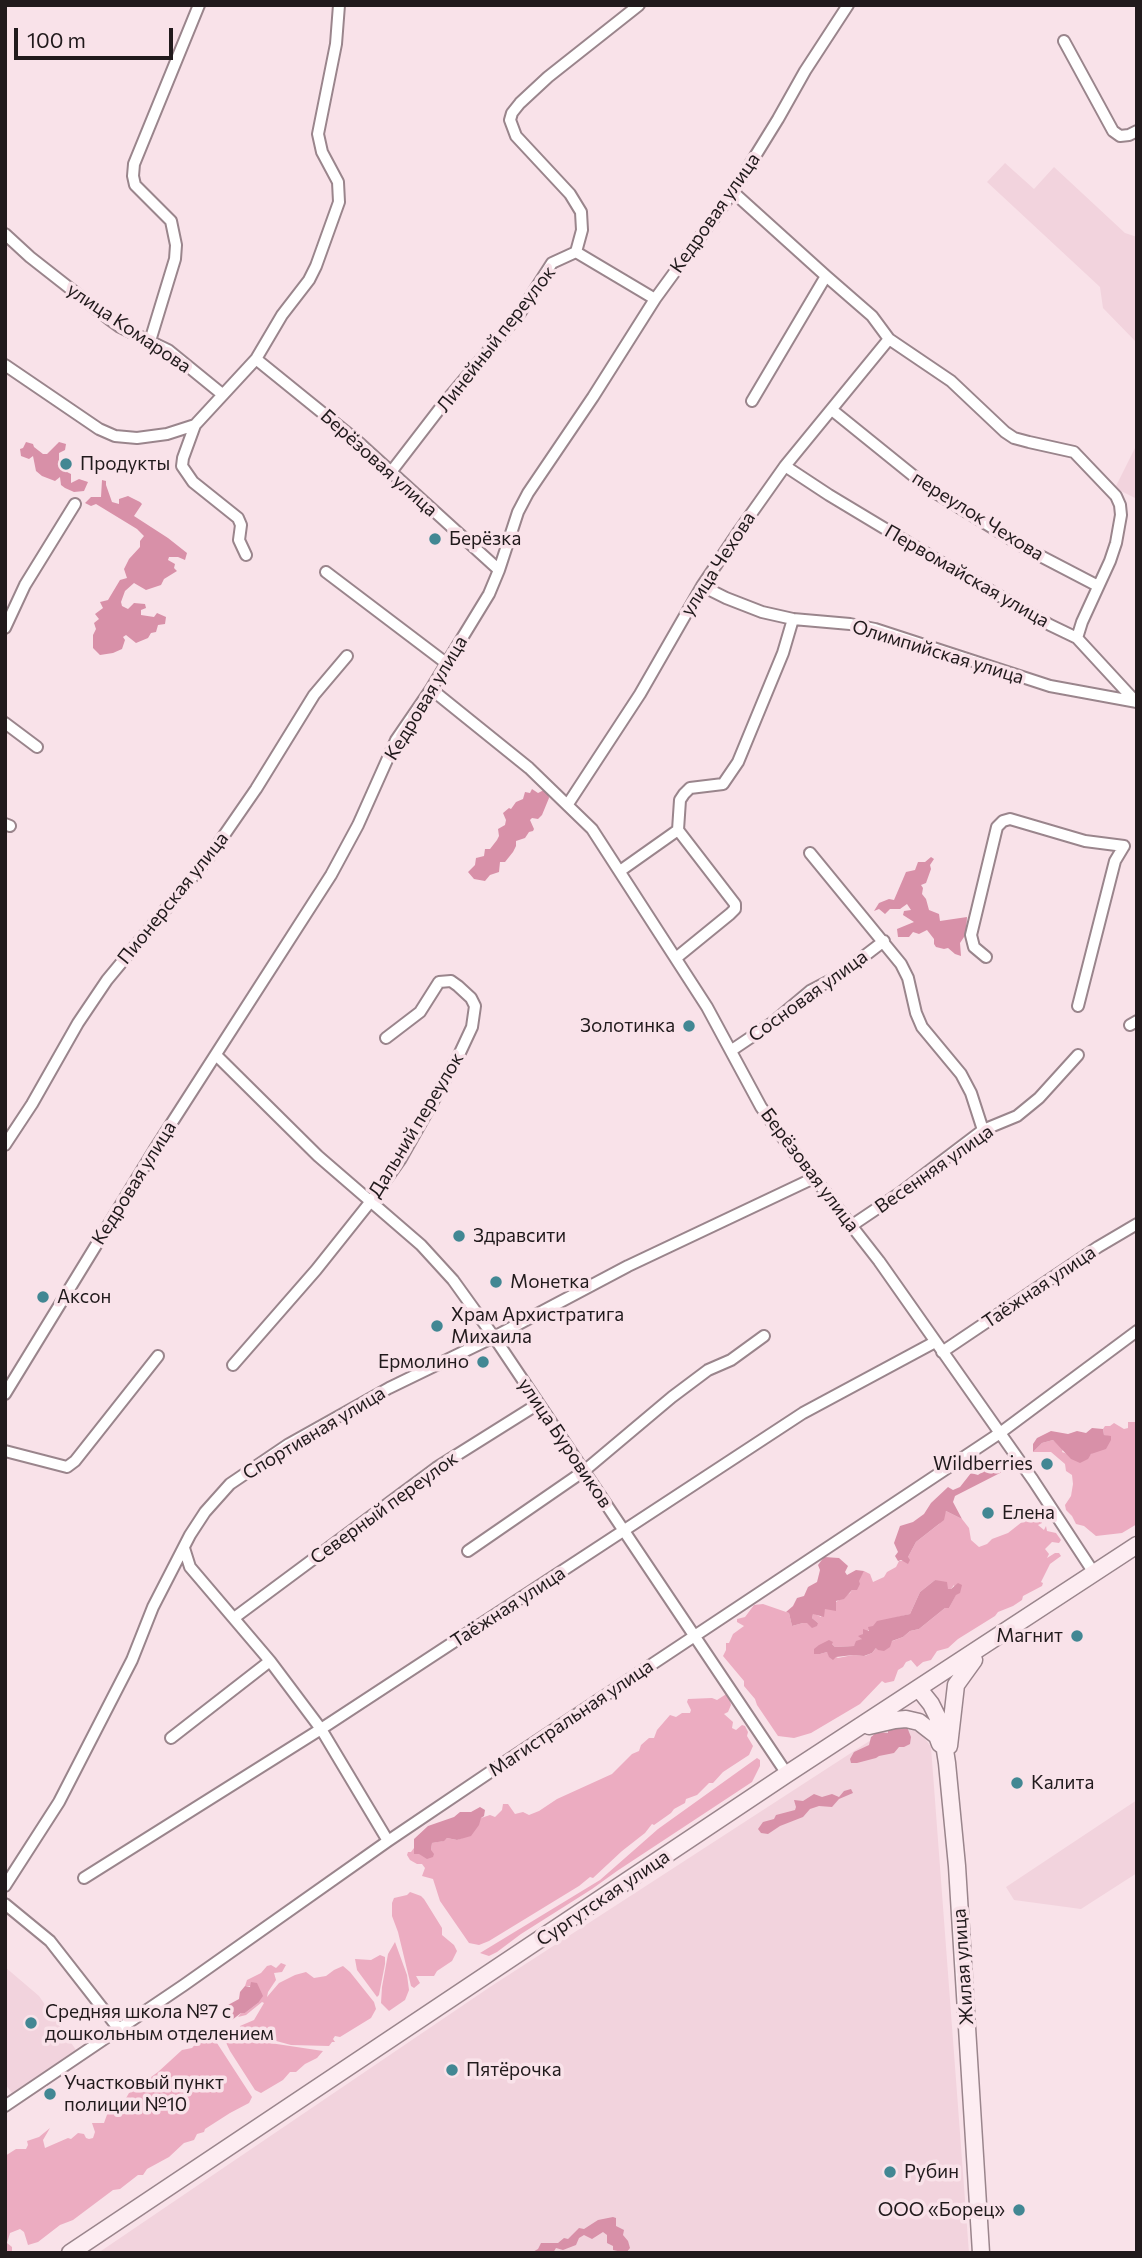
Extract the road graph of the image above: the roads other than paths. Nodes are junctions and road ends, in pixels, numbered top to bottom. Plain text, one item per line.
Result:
1 (198, 5) edge
2 (338, 5) edge
3 (639, 5) edge
4 (848, 5) edge
5 (1063, 41) dead end
6 (1137, 131) edge
7 (733, 192) junction
8 (5, 234) edge
9 (576, 252) junction
10 (825, 276) junction
11 (656, 299) junction
12 (889, 339) junction
13 (150, 341) junction
14 (256, 359) junction
15 (5, 365) edge
16 (222, 394) junction
17 (752, 401) dead end
18 (832, 410) junction
19 (195, 425) junction
20 (785, 466) junction
21 (391, 472) junction
22 (75, 504) dead end
23 (246, 555) dead end
24 (499, 570) junction
25 (326, 572) dead end
26 (702, 586) junction
27 (1098, 586) junction
28 (793, 619) junction
29 (5, 628) edge
30 (1077, 638) junction
31 (347, 656) dead end
32 (446, 663) junction
33 (431, 689) junction
34 (1136, 702) edge
35 (5, 723) edge
36 (37, 747) dead end
37 (568, 804) junction
38 (678, 830) junction
39 (1137, 840) edge
40 (1124, 846) junction
41 (810, 853) dead end
42 (621, 871) junction
43 (884, 941) junction
44 (986, 957) dead end
45 (676, 958) junction
46 (1078, 1006) dead end
47 (386, 1038) dead end
48 (732, 1050) junction
49 (216, 1055) junction
50 (1078, 1055) dead end
51 (983, 1130) junction
52 (5, 1144) edge
53 (814, 1178) junction
54 (371, 1202) junction
55 (1137, 1224) edge
56 (851, 1226) junction
57 (1137, 1331) edge
58 (764, 1336) dead end
59 (494, 1337) junction
60 (935, 1342) junction
61 (942, 1352) junction
62 (158, 1356) dead end
63 (233, 1365) dead end
64 (5, 1394) edge
65 (538, 1404) junction
66 (1000, 1433) junction
67 (5, 1451) edge
68 (584, 1471) junction
69 (625, 1532) junction
70 (1137, 1545) edge
71 (184, 1548) junction
72 (468, 1551) dead end
73 (1094, 1573) junction
74 (234, 1618) junction
75 (695, 1637) junction
76 (989, 1643) junction
77 (270, 1661) junction
78 (919, 1689) junction
79 (321, 1729) junction
80 (857, 1729) junction
81 (171, 1738) dead end
82 (947, 1763) junction
83 (787, 1774) junction
84 (388, 1841) junction
85 (84, 1878) dead end
86 (5, 1886) edge
87 (5, 1904) edge
88 (118, 2028) junction
89 (5, 2106) edge
90 (70, 2253) edge
91 (981, 2253) edge

1 - 13 street
2 - 14 street
3 - 9 street
4 - 7 street, Кедровая улица
5 - 6 street
7 - 10 street
7 - 11 street, Кедровая улица
8 - 13 street, улица Комарова
9 - 11 street, Линейный переулок
9 - 21 street, Линейный переулок
10 - 12 street
10 - 17 street
11 - 24 street, Кедровая улица
12 - 18 street, улица Чехова
12 - 27 street
13 - 16 street, улица Комарова
14 - 16 street
14 - 21 street, Берёзовая улица
15 - 19 street
16 - 19 street
18 - 20 street, улица Чехова
18 - 27 street, переулок Чехова
19 - 23 street
20 - 26 street, улица Чехова
20 - 30 street, Первомайская улица
21 - 24 street, Берёзовая улица
22 - 29 street
24 - 32 street, Кедровая улица
25 - 32 street
26 - 28 street, Олимпийская улица
26 - 37 street, улица Чехова
27 - 30 street
28 - 34 street, Олимпийская улица
28 - 38 street
30 - 34 street, Первомайская улица
31 - 52 street, Пионерская улица
32 - 33 street, Кедровая улица
33 - 37 street, Берёзовая улица
33 - 49 street, Кедровая улица
35 - 36 street
37 - 42 street, Берёзовая улица
38 - 42 street
38 - 45 street
39 - 40 street
40 - 44 street
40 - 46 street
41 - 43 street
42 - 45 street, Берёзовая улица
43 - 48 street, Сосновая улица
43 - 51 street
45 - 48 street, Берёзовая улица
47 - 54 street, Дальний переулок
48 - 53 street, Берёзовая улица
49 - 54 street, улица Буровиков
49 - 64 street, Кедровая улица
50 - 51 street, Весенняя улица
51 - 56 street, Весенняя улица
53 - 56 street, Берёзовая улица
53 - 59 street, Спортивная улица
54 - 59 street, улица Буровиков
54 - 63 street, Дальний переулок
55 - 61 street, Таёжная улица
56 - 60 street, Берёзовая улица
57 - 66 street, Магистральная улица
58 - 68 street
59 - 65 street, улица Буровиков
59 - 71 street, Спортивная улица
60 - 61 street, Берёзовая улица
60 - 69 street, Таёжная улица
61 - 66 street, Берёзовая улица
62 - 67 street
65 - 68 street, улица Буровиков
65 - 74 street, Северный переулок
66 - 73 street, Берёзовая улица
66 - 75 street, Магистральная улица
68 - 69 street, улица Буровиков
68 - 72 street
69 - 75 street, улица Буровиков
69 - 79 street, Таёжная улица
70 - 73 main road, Сургутская улица
71 - 74 street
71 - 86 street, Спортивная улица
73 - 76 main road, Сургутская улица
74 - 77 street
75 - 83 street, улица Буровиков
75 - 84 street, Магистральная улица
76 - 78 main road, Сургутская улица
76 - 82 main road
77 - 79 street
77 - 81 street
78 - 80 main road, Сургутская улица
78 - 82 main road, Жилая улица
79 - 84 street
79 - 85 street, Таёжная улица
80 - 82 main road
80 - 83 main road, Сургутская улица
82 - 91 main road, Жилая улица
83 - 90 main road, Сургутская улица
84 - 88 street, Магистральная улица
87 - 88 street
88 - 89 street, Магистральная улица

